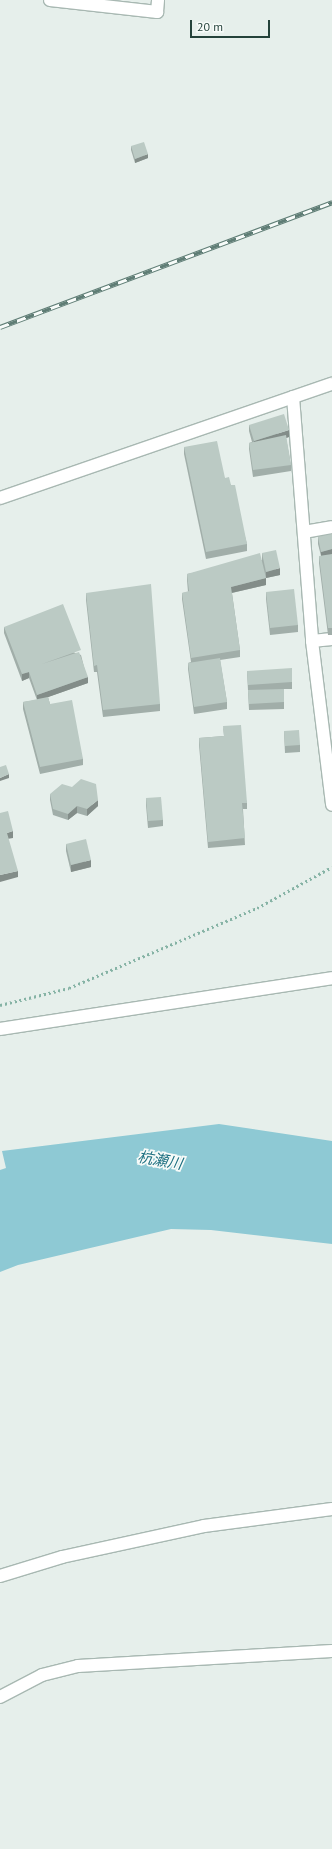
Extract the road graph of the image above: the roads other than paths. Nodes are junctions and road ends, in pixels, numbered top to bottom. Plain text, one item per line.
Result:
1 (50, 0) edge
2 (158, 0) edge
3 (332, 384) edge
4 (293, 397) junction
5 (0, 498) edge
6 (332, 527) edge
7 (304, 532) junction
8 (332, 639) edge
9 (312, 641) junction
10 (332, 805) edge
11 (332, 978) edge
12 (0, 1029) edge
13 (332, 1509) edge
14 (0, 1576) edge
15 (332, 1651) edge
16 (0, 1698) edge

1 - 2 street
3 - 4 street
4 - 5 street
4 - 7 street
6 - 7 street
7 - 9 street
8 - 9 street
9 - 10 street
11 - 12 street
13 - 14 street
15 - 16 street

